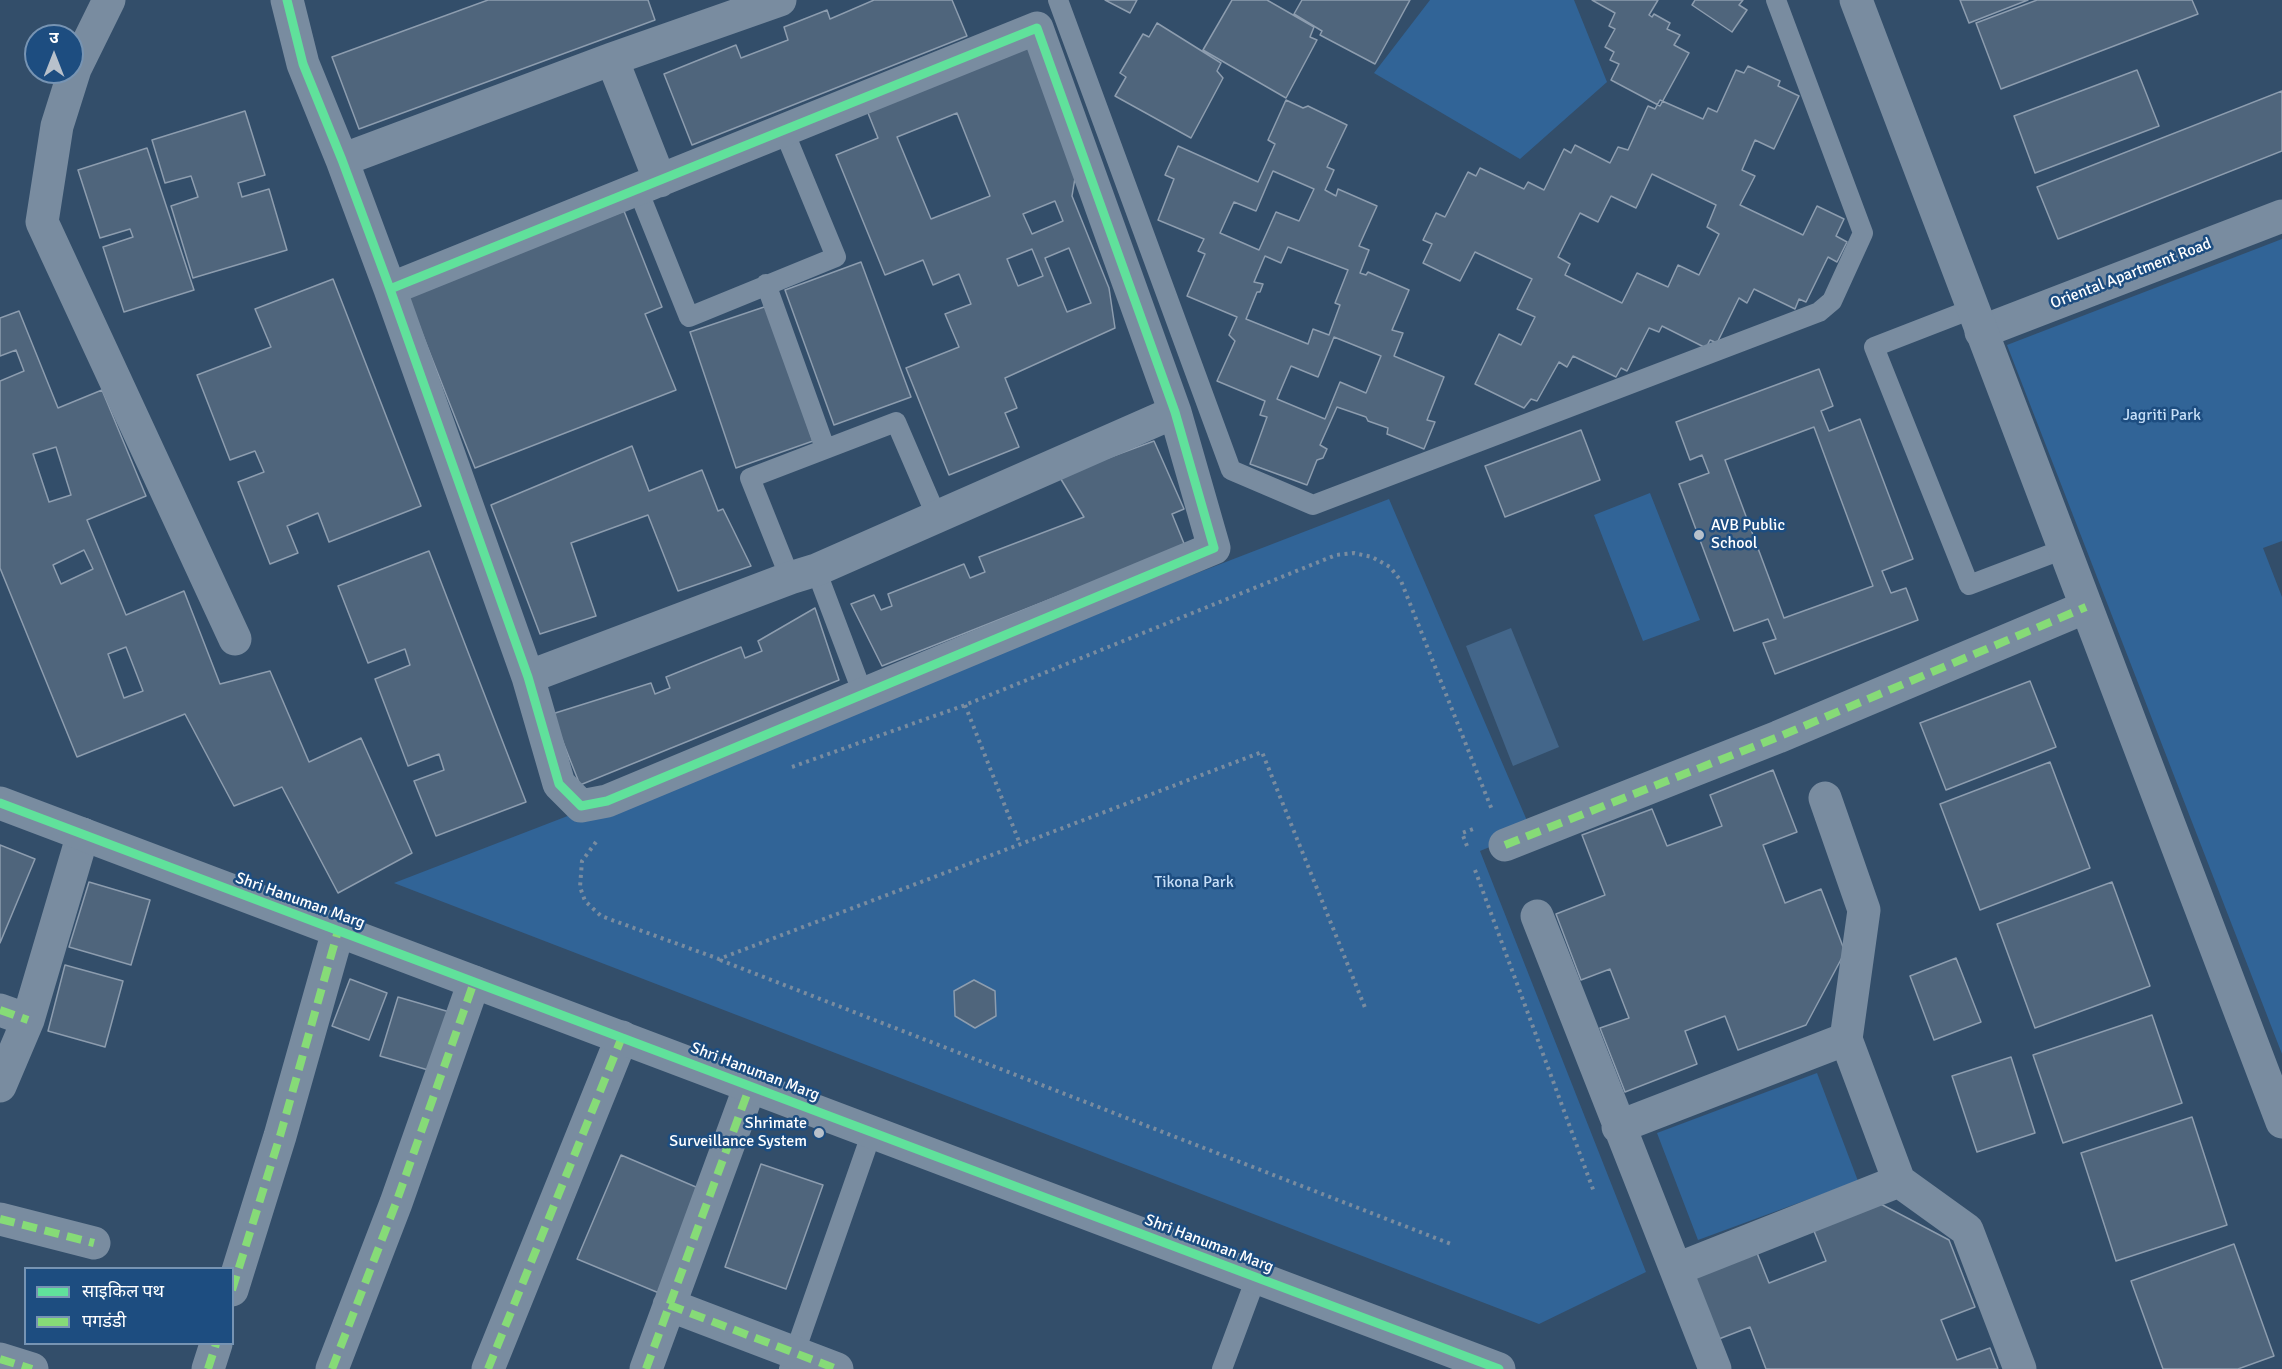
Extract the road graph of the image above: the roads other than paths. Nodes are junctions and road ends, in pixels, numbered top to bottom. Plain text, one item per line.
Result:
1 (110, 0) edge
2 (287, 0) edge
3 (780, 0) edge
4 (1058, 0) edge
5 (1776, 0) edge
6 (1856, 0) edge
7 (612, 59) junction
8 (784, 131) junction
9 (342, 160) junction
10 (649, 185) junction
11 (2282, 216) edge
12 (766, 284) junction
13 (390, 289) junction
14 (1976, 320) junction
15 (1175, 412) junction
16 (825, 448) junction
17 (936, 515) junction
18 (2064, 549) junction
19 (803, 574) junction
20 (2086, 607) junction
21 (235, 639) dead end
22 (528, 677) junction
23 (863, 694) junction
24 (1825, 798) dead end
25 (0, 802) edge
26 (83, 834) junction
27 (1504, 846) dead end
28 (1537, 916) dead end
29 (338, 931) junction
30 (474, 982) junction
31 (14, 1015) edge
32 (622, 1037) junction
33 (1846, 1039) junction
34 (0, 1086) edge
35 (750, 1086) junction
36 (2282, 1122) edge
37 (1618, 1127) junction
38 (872, 1132) junction
39 (1899, 1181) junction
40 (0, 1219) edge
41 (94, 1243) dead end
42 (1677, 1269) junction
43 (1256, 1278) junction
44 (234, 1284) edge
45 (669, 1305) junction
46 (216, 1345) edge
47 (0, 1359) edge
48 (792, 1361) edge
49 (1480, 1367) edge
50 (32, 1369) edge
51 (208, 1369) edge
52 (332, 1369) edge
53 (488, 1369) edge
54 (646, 1369) edge
55 (837, 1369) edge
56 (1222, 1369) edge
57 (1715, 1369) edge
58 (2020, 1369) edge

1 - 21 street
2 - 9 street
3 - 7 street
4 - 5 lane
6 - 14 street
7 - 9 street
7 - 10 street
8 - 10 street
8 - 12 lane
8 - 15 street
9 - 13 street
10 - 12 lane
10 - 13 street
11 - 14 street, Oriental Apartment Road
12 - 16 lane
13 - 22 street
14 - 18 street
14 - 18 lane
15 - 17 street
15 - 23 street
16 - 17 lane
16 - 19 lane
17 - 19 street
18 - 20 street
19 - 22 street
19 - 23 lane
20 - 27 street
20 - 36 street
22 - 23 street
24 - 33 street
25 - 26 street, Shri Hanuman Marg
26 - 29 street, Shri Hanuman Marg
26 - 31 street
28 - 37 street
29 - 30 street, Shri Hanuman Marg
29 - 44 street
30 - 32 street, Shri Hanuman Marg
30 - 52 street
31 - 34 street
32 - 35 street, Shri Hanuman Marg
32 - 53 street
33 - 37 street
33 - 39 street
35 - 38 street, Shri Hanuman Marg
35 - 45 street
37 - 42 street
38 - 43 street, Shri Hanuman Marg
38 - 48 lane
39 - 42 street
39 - 58 street
40 - 41 street
42 - 57 street
43 - 49 street, Shri Hanuman Marg
43 - 56 lane
45 - 48 street
45 - 54 street
46 - 51 street
47 - 50 street
48 - 55 street

